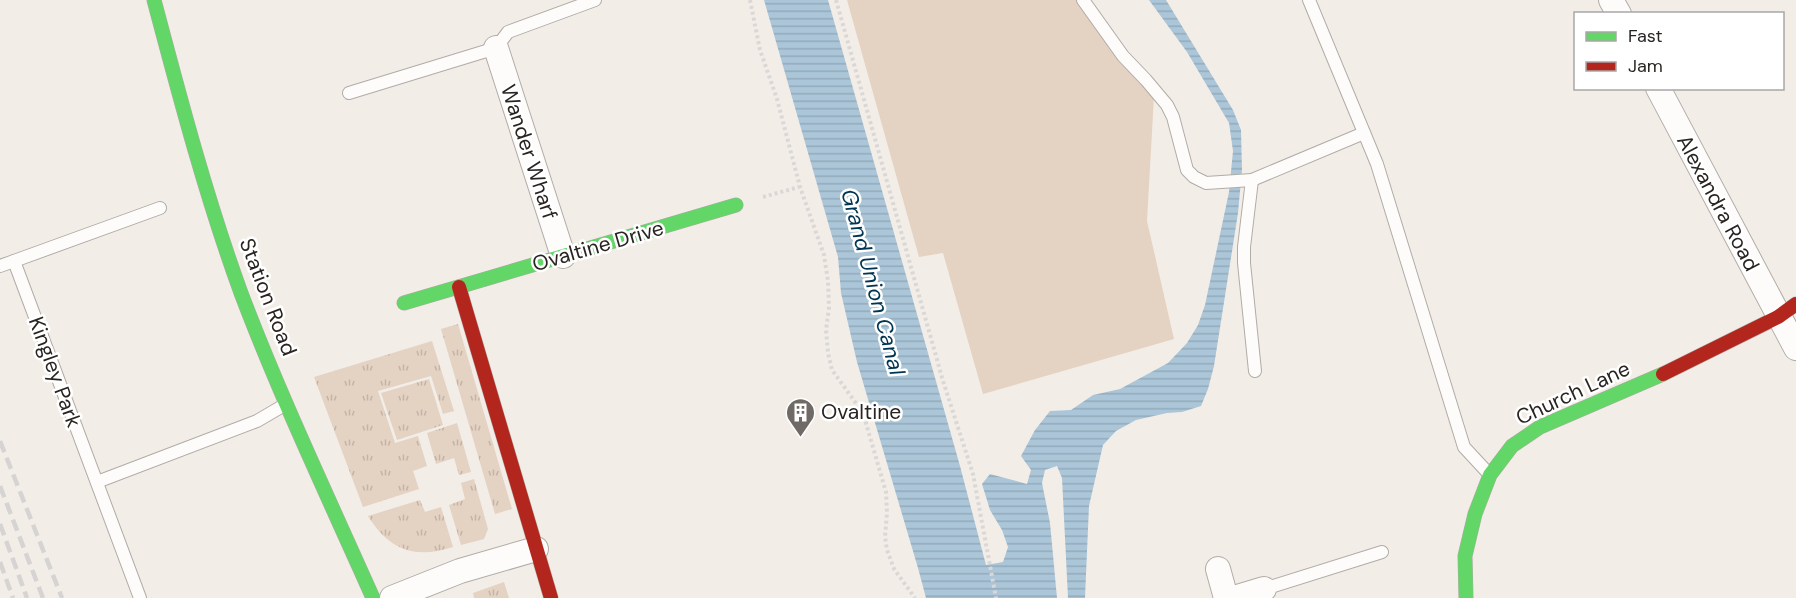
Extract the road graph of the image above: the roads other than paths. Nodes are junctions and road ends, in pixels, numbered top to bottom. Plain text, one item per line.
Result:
1 (154, 0) edge
2 (595, 0) edge
3 (1083, 0) edge
4 (1309, 0) edge
5 (496, 48) junction
6 (1659, 90) edge
7 (349, 93) dead end
8 (1364, 133) junction
9 (1248, 181) junction
10 (736, 205) road end
11 (160, 208) dead end
12 (563, 256) junction
13 (14, 261) junction
14 (0, 266) edge
15 (459, 287) junction
16 (404, 303) dead end
17 (1787, 311) edge
18 (1796, 348) edge
19 (1255, 371) dead end
20 (287, 404) junction
21 (1490, 475) junction
22 (97, 482) junction
23 (536, 549) junction
24 (1382, 552) dead end
25 (1218, 569) dead end
26 (1264, 589) joint
27 (140, 598) edge
28 (373, 598) edge
29 (392, 598) edge
30 (550, 598) edge
31 (1226, 598) edge
32 (1234, 598) edge
33 (1466, 598) edge

1 - 20 street, Station Road
2 - 5 lane
3 - 9 lane
4 - 8 lane
5 - 7 lane
5 - 12 street, Wander Wharf
6 - 17 street, Alexandra Road
8 - 9 lane
8 - 21 lane
9 - 19 lane
10 - 12 street, Ovaltine Drive
11 - 13 lane
12 - 15 street, Ovaltine Drive
13 - 14 lane
13 - 22 lane, Kingley Park
15 - 16 street, Ovaltine Drive
15 - 23 street
17 - 18 street, Alexandra Road
17 - 21 street, Church Lane
20 - 22 lane
20 - 28 street, Station Road
21 - 33 street, Church Lane
22 - 27 lane, Kingley Park
23 - 29 street
23 - 30 street
24 - 26 lane
25 - 31 street
26 - 32 street

